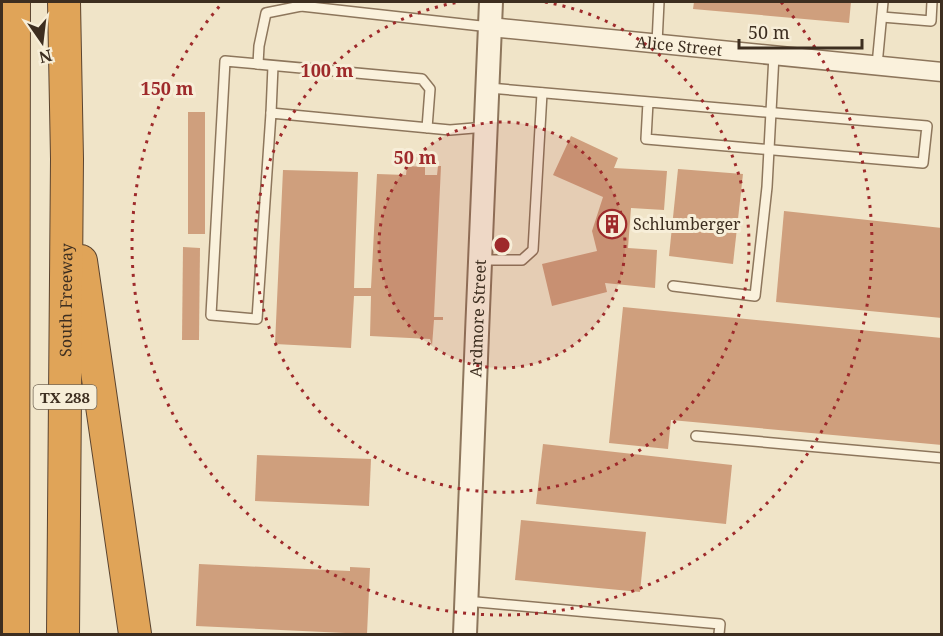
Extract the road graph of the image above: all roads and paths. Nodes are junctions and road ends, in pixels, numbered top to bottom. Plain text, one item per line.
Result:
1 (14, 2) edge
2 (64, 2) edge
3 (491, 2) edge
4 (659, 2) edge
5 (883, 2) edge
6 (932, 2) edge
7 (299, 4) edge
8 (882, 17) junction
9 (490, 27) junction
10 (657, 43) junction
11 (774, 55) junction
12 (258, 64) junction
13 (877, 65) junction
14 (273, 66) junction
15 (942, 72) edge
16 (488, 88) junction
17 (542, 93) junction
18 (648, 102) junction
19 (772, 112) junction
20 (271, 113) junction
21 (427, 128) junction
22 (486, 128) junction
23 (770, 150) junction
24 (67, 159) junction
25 (478, 260) junction
26 (673, 286) dead end
27 (696, 436) dead end
28 (942, 458) edge
29 (15, 536) junction
30 (466, 601) junction
31 (13, 634) edge
32 (21, 634) edge
33 (63, 634) edge
34 (135, 634) edge
35 (465, 634) edge
36 (719, 634) edge

1 - 29 highway
2 - 24 highway, South Freeway / TX 288
3 - 9 street, Ardmore Street
4 - 10 lane
5 - 8 lane
6 - 8 lane
7 - 9 lane
7 - 12 lane
8 - 13 lane
9 - 10 street, Alice Street
9 - 16 street, Ardmore Street
10 - 11 street, Alice Street
11 - 13 street, Alice Street
11 - 19 lane
12 - 14 lane
12 - 20 lane
13 - 15 street, Alice Street
14 - 20 lane
14 - 21 lane
16 - 17 lane
16 - 22 street, Ardmore Street
17 - 18 lane
17 - 25 lane
18 - 19 lane
18 - 23 lane
19 - 23 lane
19 - 23 lane
20 - 21 lane
21 - 22 lane
22 - 25 street, Ardmore Street
23 - 26 lane
24 - 33 highway, South Freeway / TX 288
24 - 34 highway
25 - 30 street, Ardmore Street
27 - 28 lane
29 - 31 highway
29 - 32 highway
30 - 35 street, Ardmore Street
30 - 36 lane

